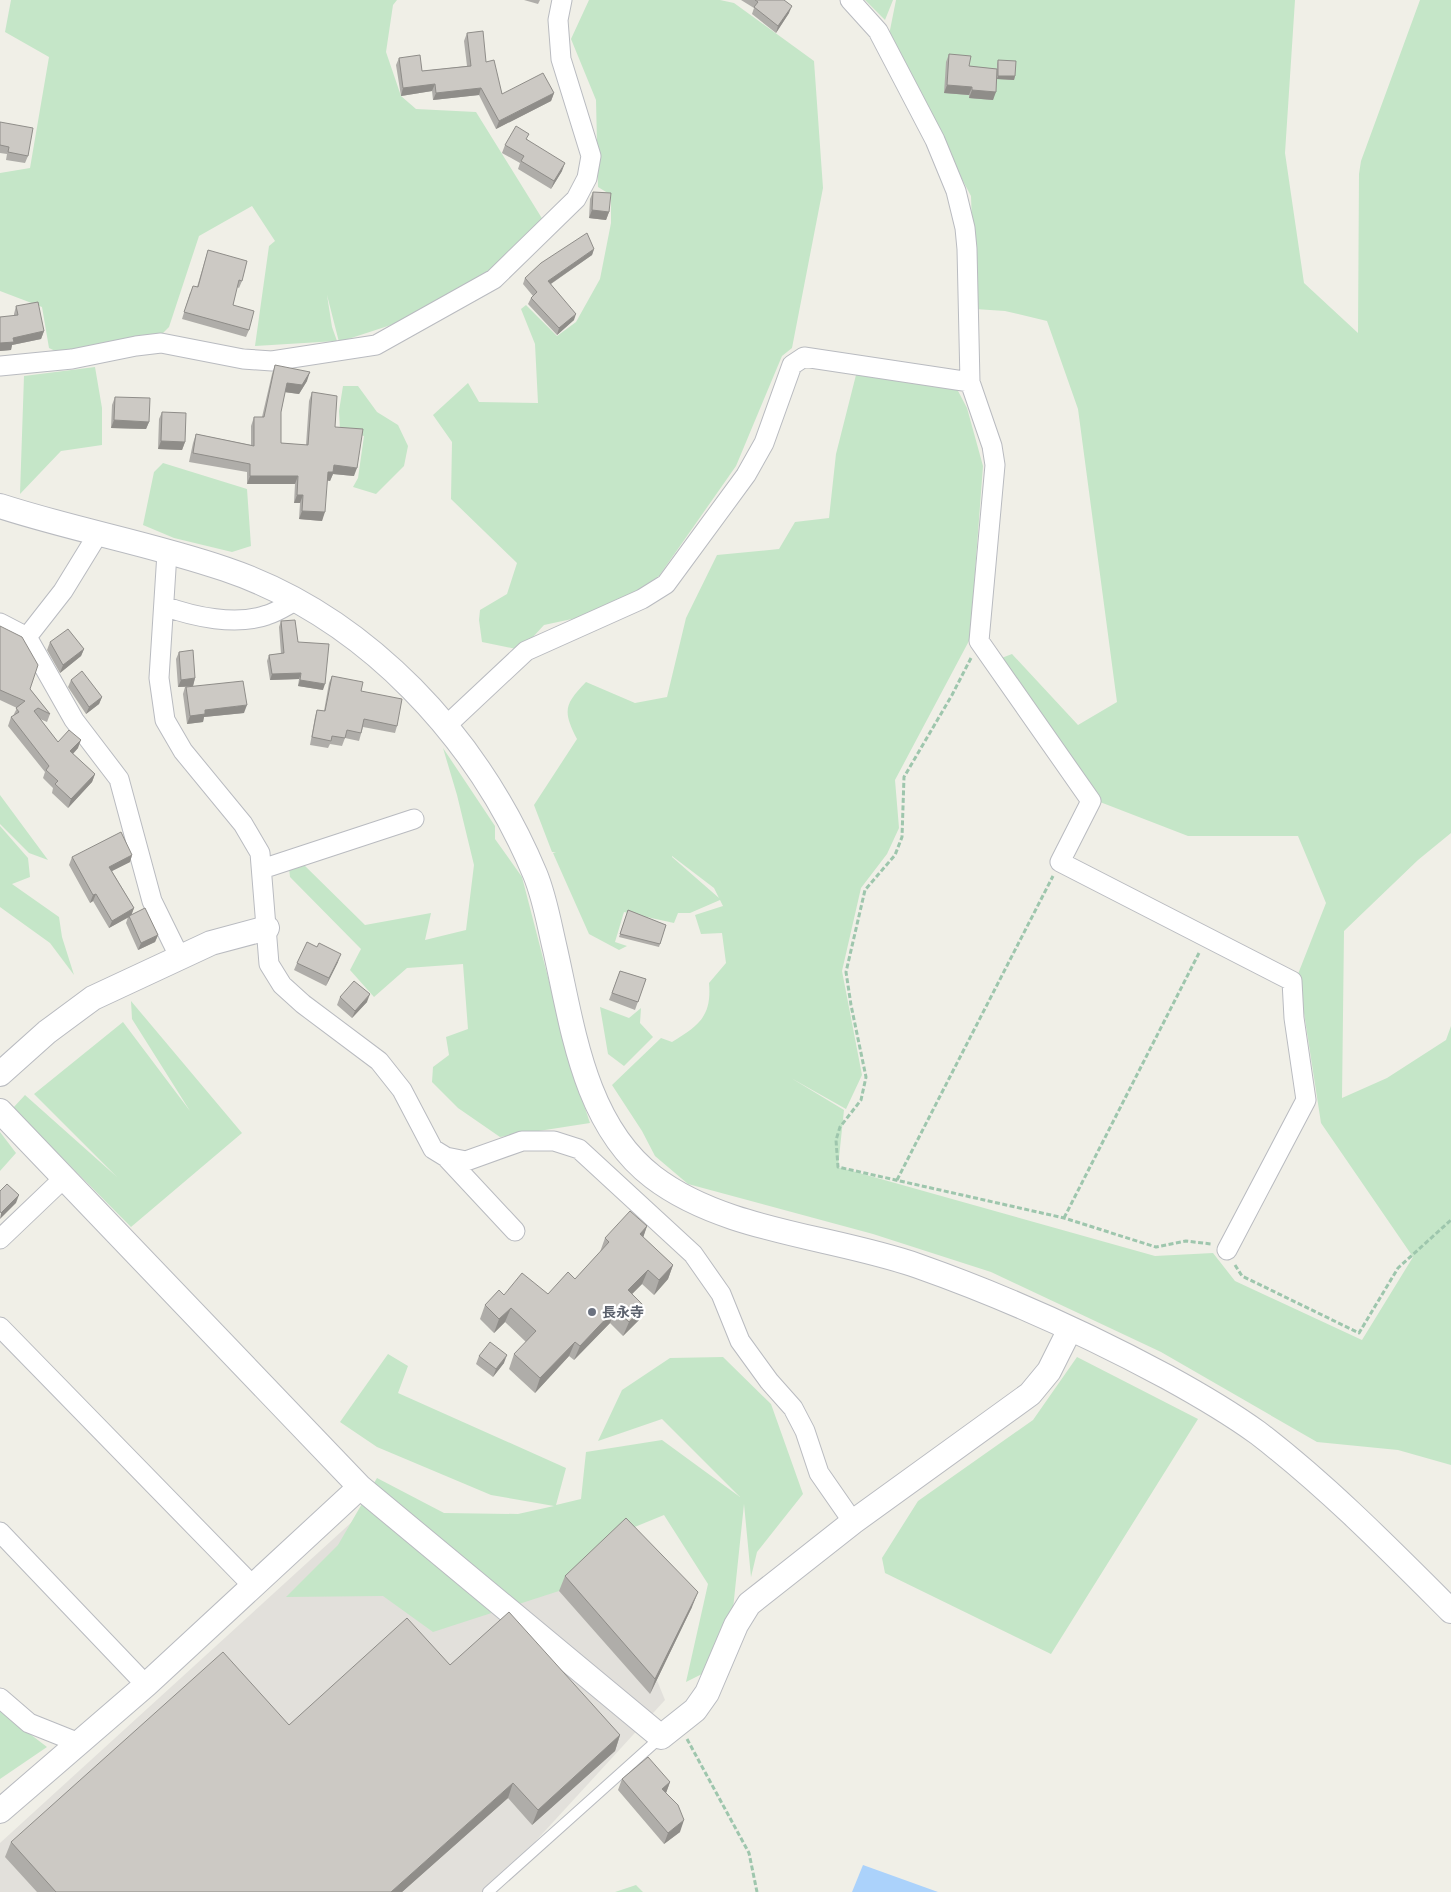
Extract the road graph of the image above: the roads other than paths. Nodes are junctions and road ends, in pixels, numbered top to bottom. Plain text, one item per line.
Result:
1 (562, 0) edge
2 (850, 0) edge
3 (0, 366) edge
4 (970, 382) junction
5 (0, 506) edge
6 (98, 534) junction
7 (167, 553) junction
8 (295, 601) junction
9 (164, 606) junction
10 (0, 623) edge
11 (27, 637) junction
12 (447, 725) junction
13 (414, 819) dead end
14 (262, 869) junction
15 (267, 928) junction
16 (180, 958) junction
17 (0, 1074) edge
18 (0, 1111) edge
19 (446, 1157) junction
20 (64, 1178) junction
21 (515, 1231) dead end
22 (0, 1239) edge
23 (1226, 1250) road end
24 (0, 1327) edge
25 (1070, 1329) junction
26 (360, 1487) junction
27 (853, 1522) junction
28 (0, 1532) edge
29 (253, 1586) junction
30 (1451, 1611) edge
31 (146, 1685) junction
32 (0, 1698) edge
33 (669, 1730) junction
34 (79, 1743) junction
35 (0, 1811) edge
36 (488, 1892) edge

1 - 3 street
2 - 4 street
4 - 12 street
4 - 23 street
5 - 6 street
6 - 7 street
6 - 11 street
7 - 8 street
7 - 9 street
8 - 9 street
8 - 12 street
9 - 14 street
10 - 11 street
11 - 16 street
12 - 25 street
13 - 14 street
14 - 15 street
15 - 16 street
15 - 19 street
16 - 17 street
18 - 20 street
19 - 21 street
19 - 27 street
20 - 22 street
20 - 26 street
24 - 29 street
25 - 27 street
25 - 30 street
26 - 29 street
26 - 33 street
27 - 33 street
28 - 31 street
29 - 31 street
31 - 34 street
32 - 34 street
33 - 36 lane
34 - 35 street

